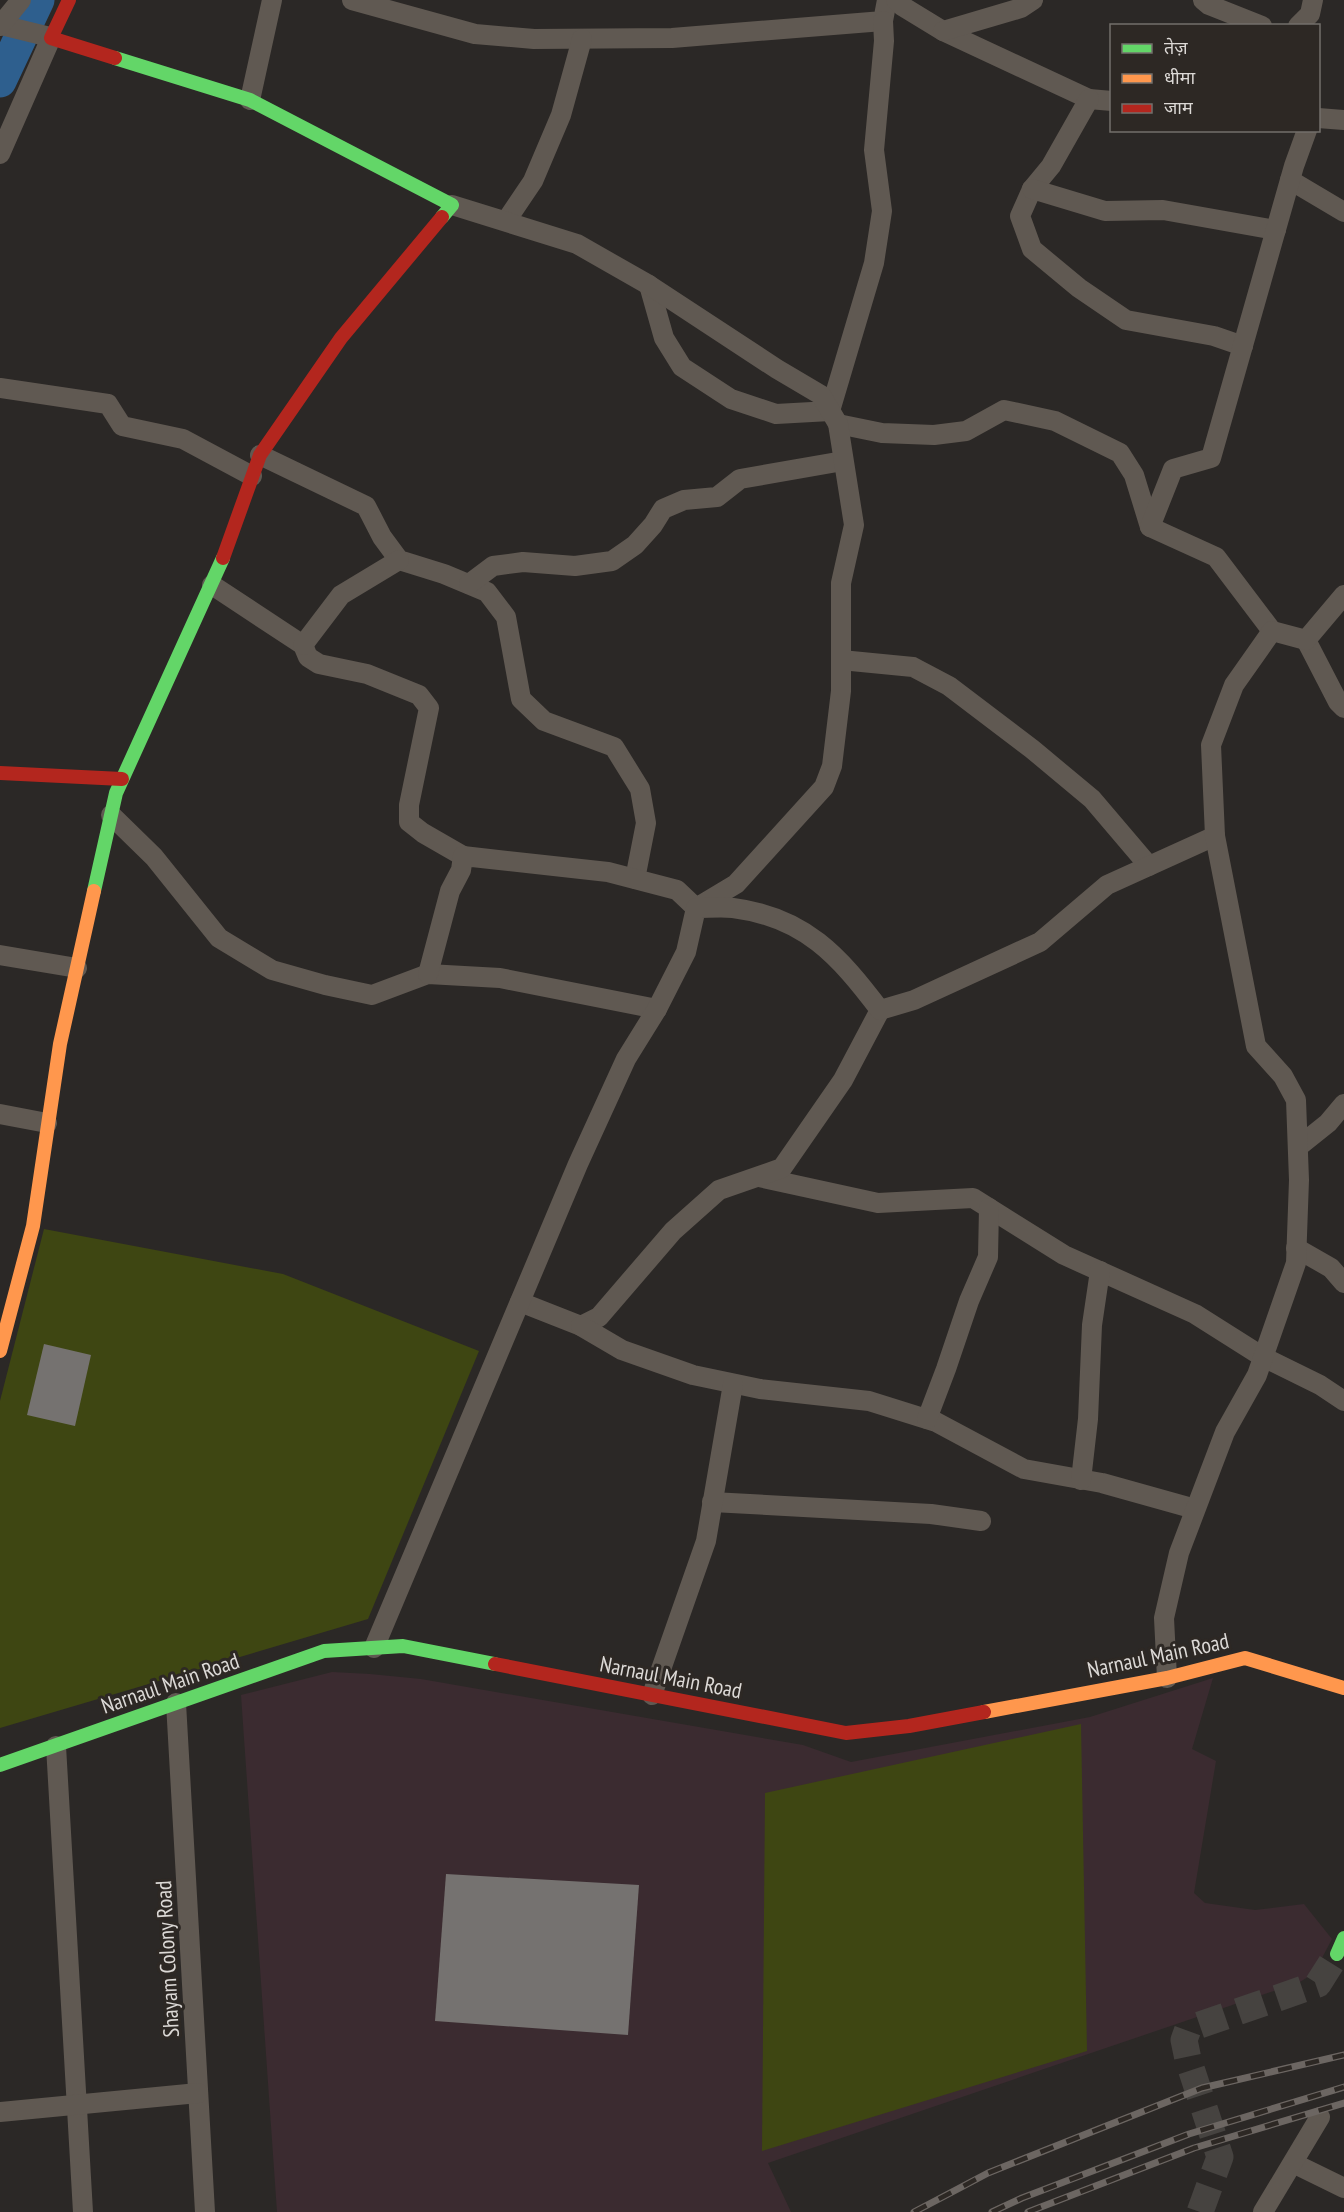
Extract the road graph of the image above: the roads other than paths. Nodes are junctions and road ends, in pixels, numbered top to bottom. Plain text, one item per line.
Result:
1 (21, 0) edge
2 (69, 0) edge
3 (272, 0) edge
4 (352, 0) edge
5 (887, 0) edge
6 (896, 0) edge
7 (1033, 0) edge
8 (1203, 0) edge
9 (1313, 0) edge
10 (883, 21) junction
11 (1257, 24) edge
12 (1300, 24) edge
13 (0, 25) edge
14 (943, 31) junction
15 (50, 38) junction
16 (582, 39) junction
17 (1089, 99) junction
18 (250, 100) junction
19 (1110, 101) edge
20 (1320, 118) edge
21 (1344, 120) edge
22 (1306, 132) edge
23 (0, 154) edge
24 (1290, 180) junction
25 (1032, 189) junction
26 (452, 205) junction
27 (1344, 212) edge
28 (506, 221) junction
29 (1276, 230) junction
30 (649, 285) junction
31 (1243, 346) junction
32 (0, 388) edge
33 (834, 418) junction
34 (260, 455) junction
35 (843, 461) junction
36 (252, 476) junction
37 (1150, 527) junction
38 (399, 560) junction
39 (212, 585) junction
40 (469, 585) junction
41 (1344, 595) edge
42 (1272, 630) junction
43 (1306, 640) junction
44 (303, 645) junction
45 (841, 660) junction
46 (1344, 708) edge
47 (0, 772) edge
48 (122, 779) junction
49 (111, 815) junction
50 (1215, 836) junction
51 (463, 856) junction
52 (1149, 866) junction
53 (635, 879) junction
54 (696, 908) junction
55 (0, 955) edge
56 (77, 968) junction
57 (428, 974) junction
58 (657, 1009) junction
59 (879, 1010) junction
60 (1344, 1104) edge
61 (0, 1114) edge
62 (47, 1123) junction
63 (1298, 1147) junction
64 (759, 1177) junction
65 (988, 1208) junction
66 (1296, 1248) junction
67 (1100, 1271) junction
68 (1344, 1283) edge
69 (520, 1302) junction
70 (581, 1326) junction
71 (0, 1351) edge
72 (1263, 1357) junction
73 (733, 1383) junction
74 (1344, 1401) edge
75 (927, 1419) junction
76 (1080, 1480) junction
77 (712, 1502) junction
78 (1196, 1509) junction
79 (981, 1521) dead end
80 (374, 1648) junction
81 (1167, 1678) junction
82 (1344, 1688) edge
83 (652, 1695) junction
84 (176, 1703) junction
85 (56, 1746) junction
86 (0, 1766) edge
87 (1344, 1938) edge
88 (1336, 1954) tunnel mouth
89 (198, 2093) junction
90 (77, 2105) junction
91 (0, 2112) edge
92 (1320, 2118) dead end
93 (1293, 2163) junction
94 (1344, 2188) edge
95 (83, 2212) edge
96 (205, 2212) edge
97 (1263, 2212) edge

1 - 13 street
2 - 15 street
3 - 18 street
4 - 16 street
5 - 10 street
6 - 14 street
7 - 14 street
8 - 11 street
9 - 12 street
10 - 16 street
10 - 33 street
13 - 15 street
14 - 17 street
15 - 18 street
15 - 23 street
16 - 28 street
17 - 19 street
17 - 25 street
18 - 26 street
20 - 21 street
22 - 24 street
24 - 27 street
24 - 29 street
25 - 29 street
25 - 31 street
26 - 28 street
26 - 34 street
28 - 30 street
29 - 31 street
30 - 33 street
30 - 33 street
31 - 37 street
32 - 36 street
33 - 35 street
33 - 37 street
34 - 36 street
34 - 38 street
35 - 40 street
35 - 45 street
36 - 39 street
37 - 42 street
38 - 40 street
38 - 44 street
39 - 44 street
39 - 48 street
40 - 53 street
41 - 43 street
42 - 43 street
42 - 50 street
43 - 46 street
44 - 51 street
45 - 52 street
45 - 54 street
47 - 48 street
48 - 49 street
49 - 56 street
49 - 57 street
50 - 52 street
50 - 63 street
51 - 53 street
51 - 57 street
52 - 59 street
53 - 54 street
54 - 58 street
54 - 59 street
55 - 56 street
56 - 62 street
57 - 58 street
58 - 69 street
59 - 64 street
60 - 63 street
61 - 62 street
62 - 71 street
63 - 66 street
64 - 65 street
64 - 70 street
65 - 67 street
65 - 75 street
66 - 68 street
66 - 72 street
67 - 72 street
67 - 76 street
69 - 70 street
69 - 80 street
70 - 73 street
72 - 74 street
72 - 78 street
73 - 75 street
73 - 77 street
75 - 76 street
76 - 78 street
77 - 79 street
77 - 83 street
78 - 81 street
80 - 83 street, Narnaul Main Road
80 - 84 street, Narnaul Main Road
81 - 82 street, Narnaul Main Road
81 - 83 street, Narnaul Main Road
84 - 85 street, Narnaul Main Road
84 - 89 street, Shayam Colony Road
85 - 86 street, Narnaul Main Road
85 - 90 street
87 - 88 street
89 - 90 street
89 - 96 street, Shayam Colony Road
90 - 91 street
90 - 95 street
92 - 93 street
93 - 94 street
93 - 97 street

